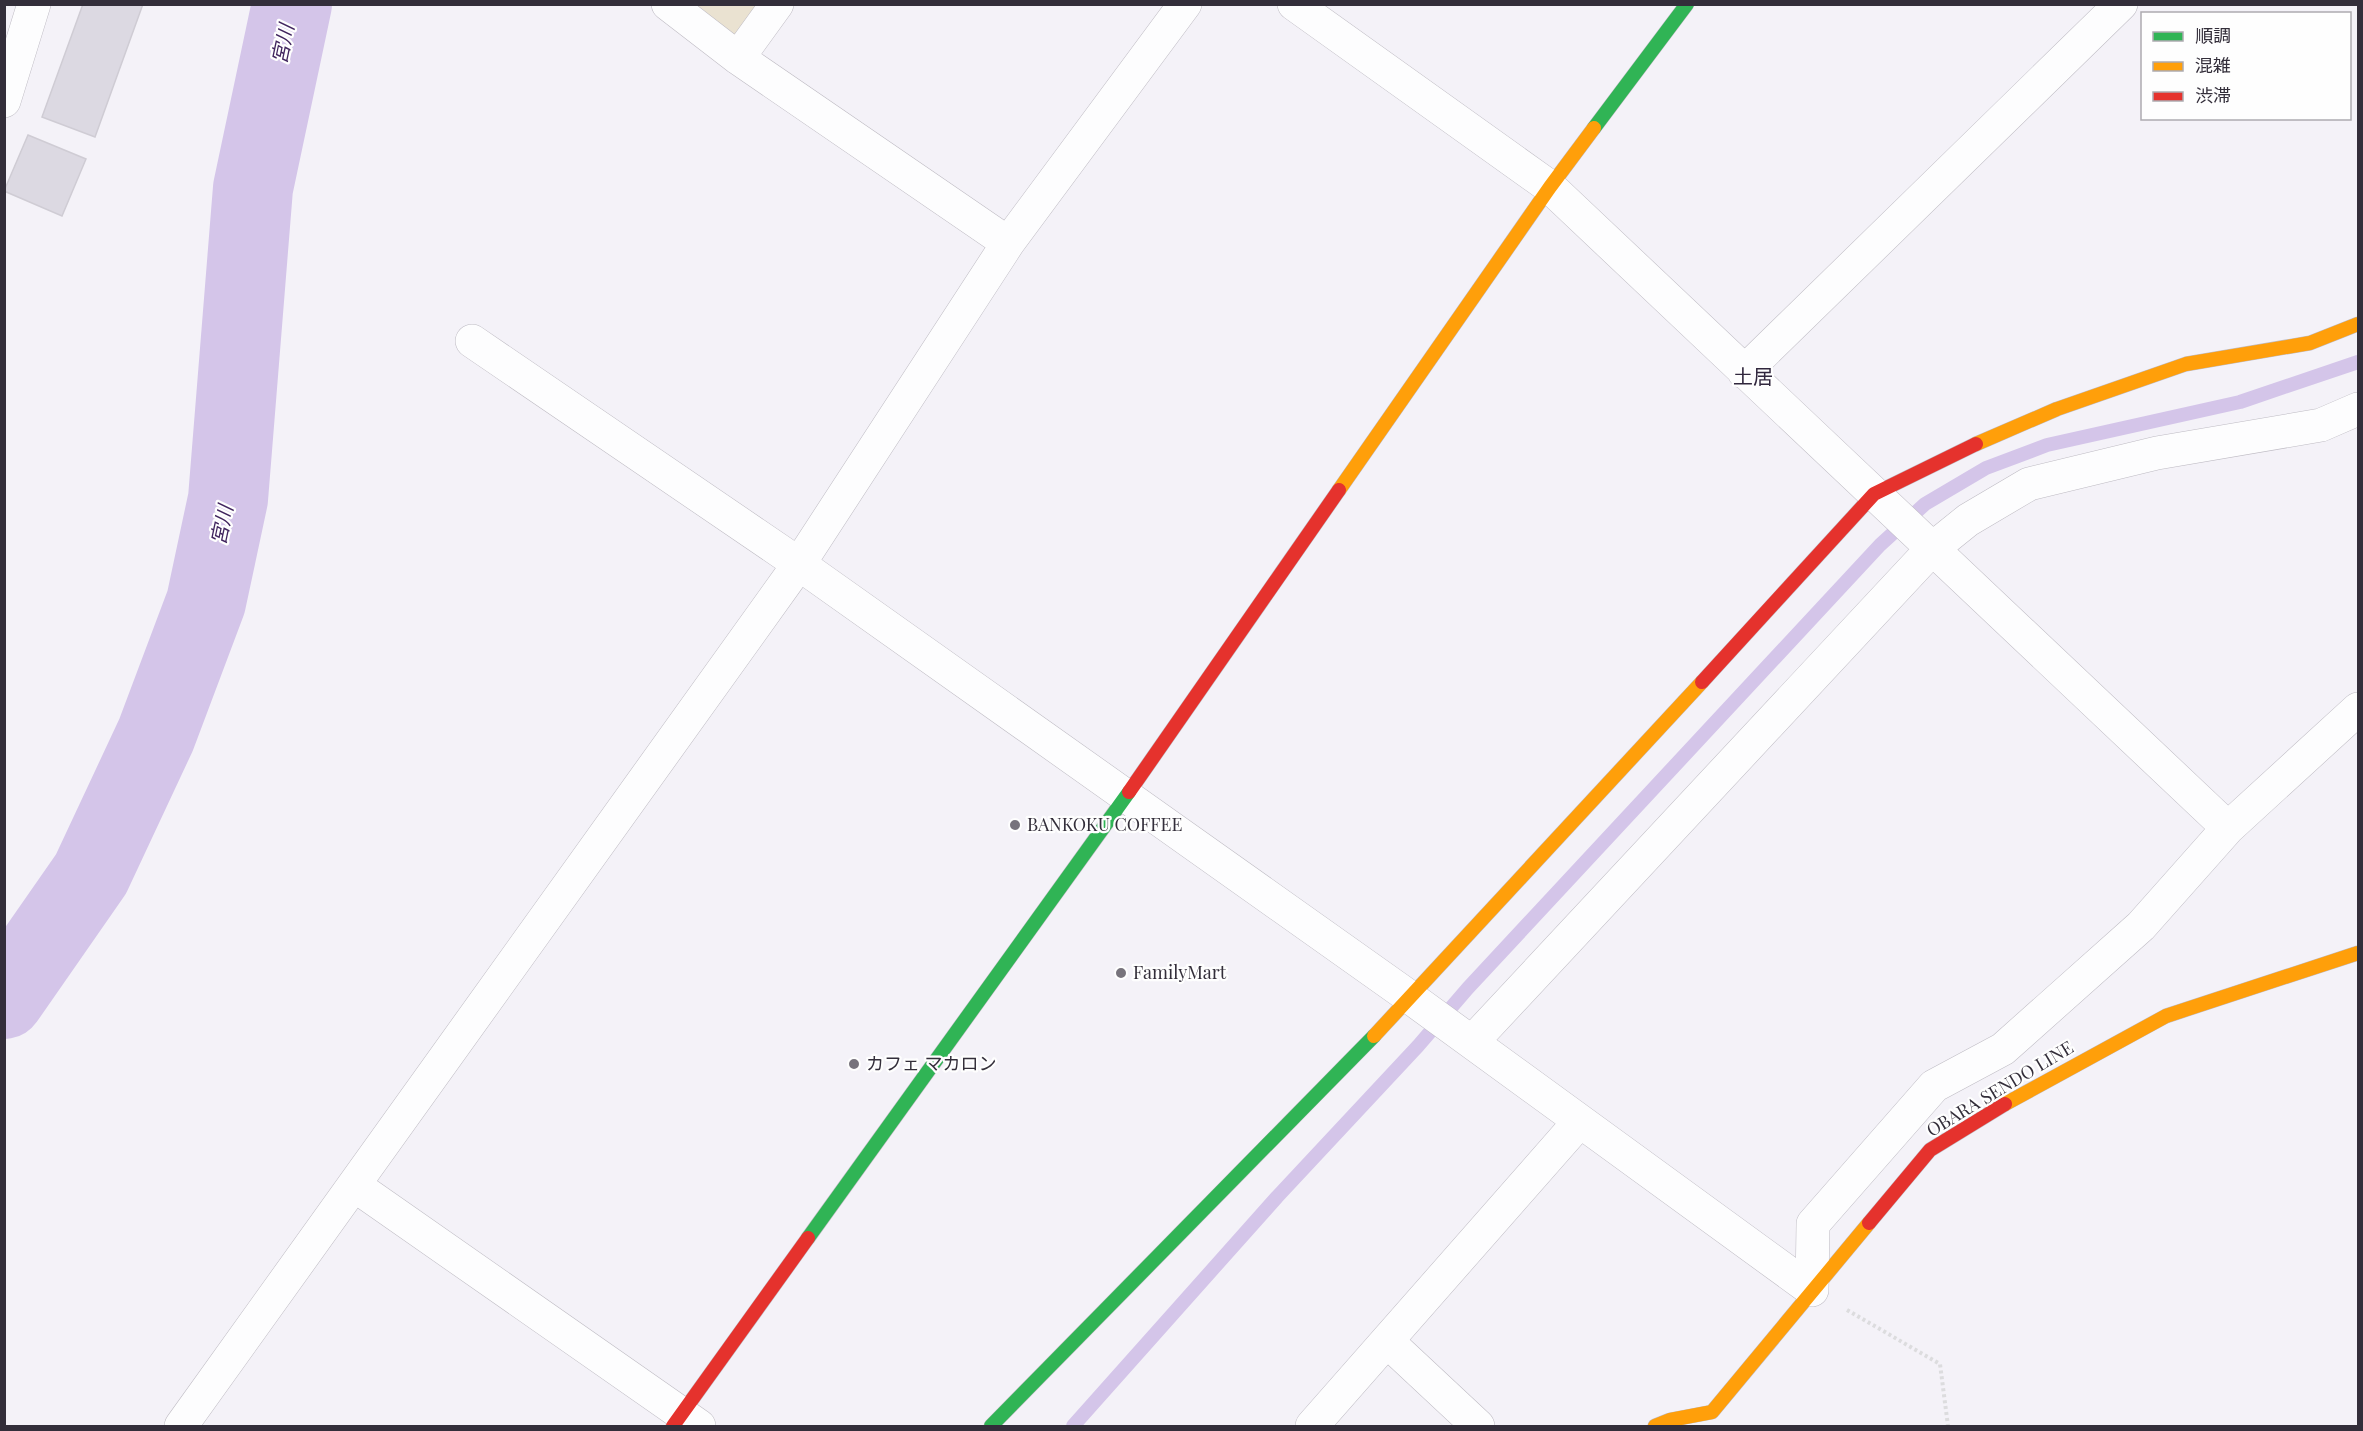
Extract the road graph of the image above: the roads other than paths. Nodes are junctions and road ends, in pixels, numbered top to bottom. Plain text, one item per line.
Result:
1 (33, 4) edge
2 (668, 4) edge
3 (777, 4) edge
4 (1185, 4) edge
5 (1294, 4) edge
6 (1687, 4) edge
7 (2121, 4) edge
8 (738, 58) junction
9 (4, 101) edge
10 (1550, 187) junction
11 (1008, 243) junction
12 (2358, 324) edge
13 (472, 341) dead end
14 (1744, 372) junction
15 (2358, 409) edge
16 (1874, 494) junction
17 (1932, 549) junction
18 (799, 564) junction
19 (2358, 709) edge
20 (1126, 796) junction
21 (2228, 828) junction
22 (2358, 953) edge
23 (1411, 998) junction
24 (1472, 1042) junction
25 (1580, 1121) junction
26 (354, 1185) junction
27 (1812, 1290) junction
28 (1387, 1341) junction
29 (684, 1423) edge
30 (181, 1426) edge
31 (990, 1426) edge
32 (1312, 1426) edge
33 (1478, 1426) edge
34 (1655, 1426) edge

1 - 9 street
2 - 8 street
3 - 8 street
4 - 11 street
5 - 10 street
6 - 10 street
7 - 14 street
8 - 11 street
10 - 14 street
10 - 20 street
11 - 18 street
12 - 16 street
13 - 18 street
14 - 16 street
15 - 17 street
16 - 17 street
16 - 23 street
17 - 21 street
17 - 24 street
18 - 20 street
18 - 26 street
19 - 21 street
20 - 23 street
20 - 29 street
21 - 27 street
22 - 27 street, OBARA SENDO LINE
23 - 24 street
23 - 31 street
24 - 25 street
25 - 27 street
25 - 28 street
26 - 29 street
26 - 30 street
27 - 34 street, OBARA SENDO LINE
28 - 32 street
28 - 33 street

